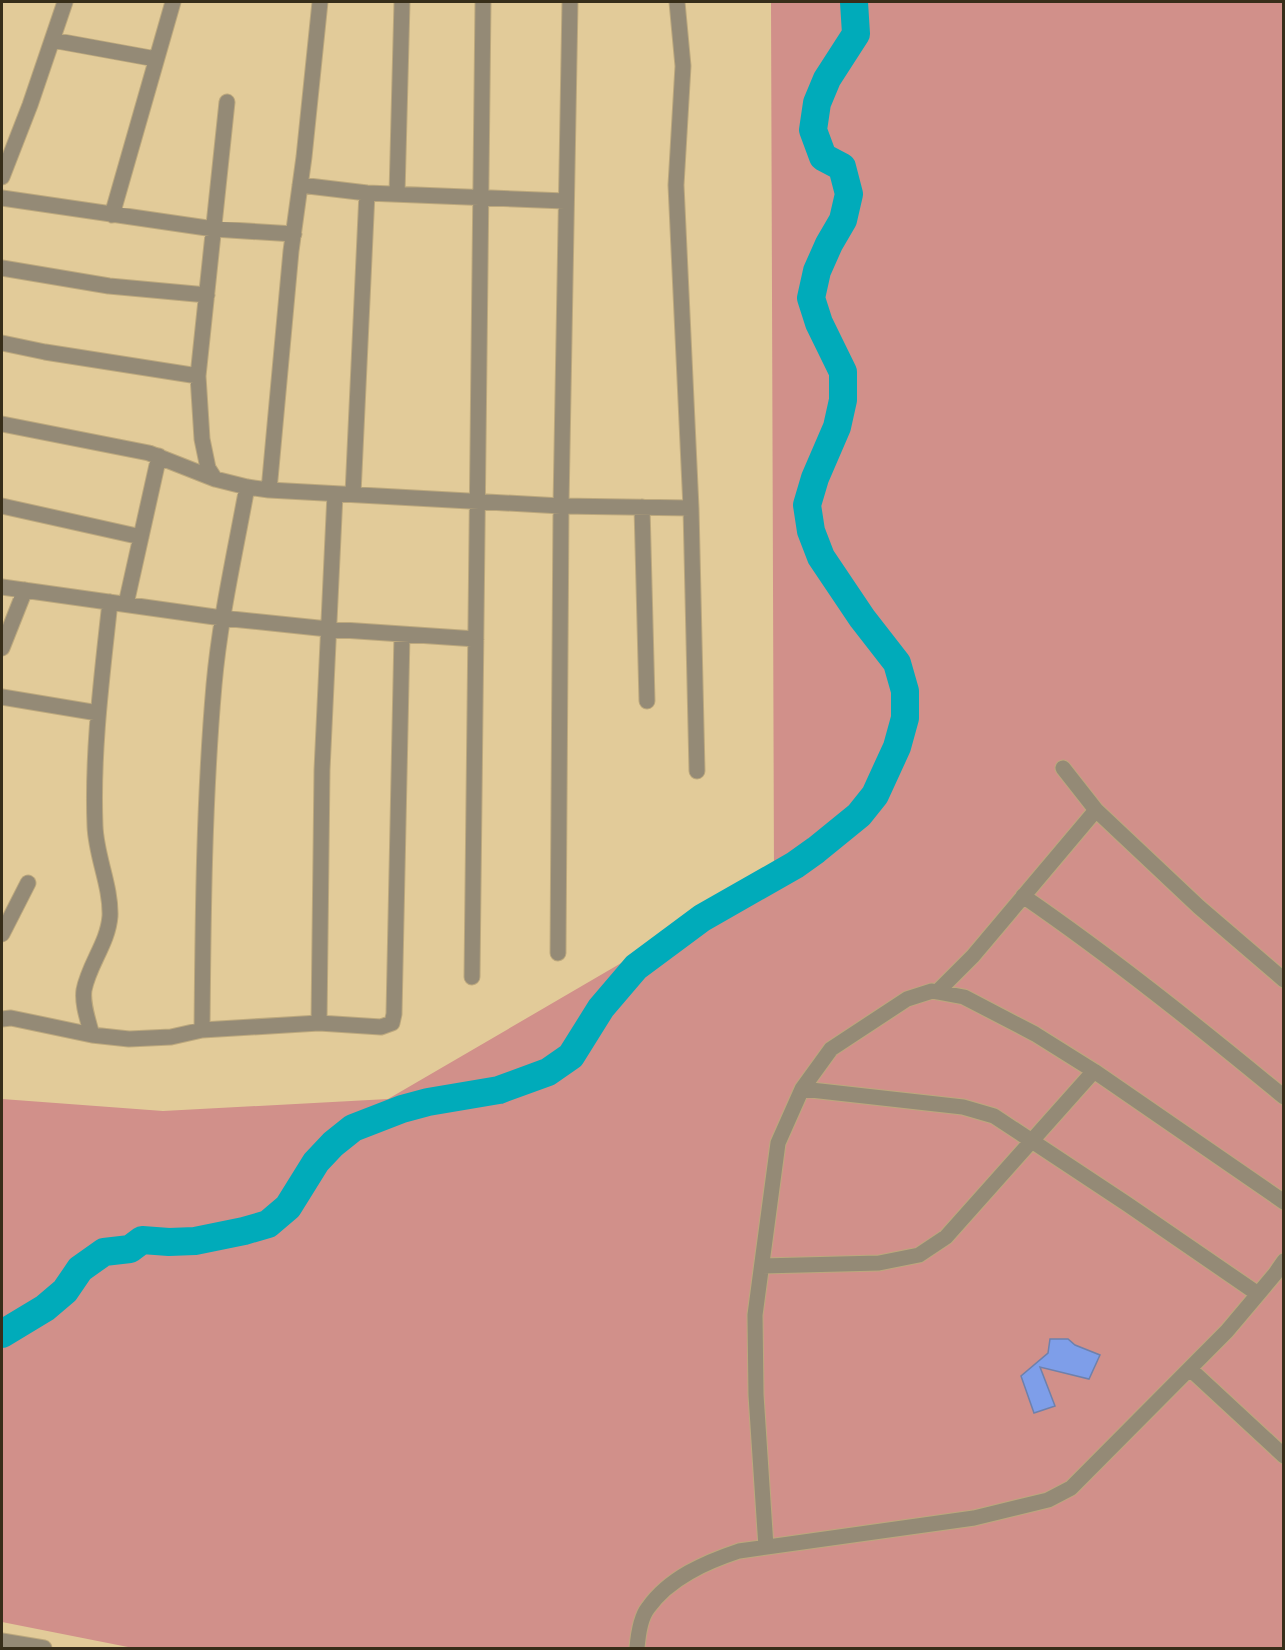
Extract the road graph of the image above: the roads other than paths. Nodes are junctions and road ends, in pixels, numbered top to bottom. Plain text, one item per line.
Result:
1 (65, 2) edge
2 (173, 2) edge
3 (320, 2) edge
4 (402, 2) edge
5 (483, 2) edge
6 (570, 2) edge
7 (677, 2) edge
8 (52, 40) junction
9 (156, 59) junction
10 (227, 102) dead end
11 (2, 177) edge
12 (300, 185) junction
13 (367, 193) junction
14 (398, 194) junction
15 (2, 198) edge
16 (482, 198) junction
17 (565, 201) junction
18 (112, 214) junction
19 (214, 229) junction
20 (294, 234) junction
21 (2, 268) edge
22 (207, 296) junction
23 (2, 343) edge
24 (198, 376) junction
25 (2, 424) edge
26 (159, 456) junction
27 (215, 479) junction
28 (247, 487) junction
29 (269, 490) junction
30 (335, 494) junction
31 (353, 495) junction
32 (478, 501) junction
33 (2, 506) edge
34 (561, 506) junction
35 (642, 507) junction
36 (691, 508) junction
37 (141, 537) junction
38 (2, 587) edge
39 (25, 590) junction
40 (110, 602) junction
41 (126, 604) junction
42 (222, 618) junction
43 (328, 629) junction
44 (402, 634) junction
45 (476, 639) junction
46 (2, 648) edge
47 (2, 698) edge
48 (646, 701) dead end
49 (98, 713) junction
50 (1063, 768) dead end
51 (697, 771) dead end
52 (1096, 810) junction
53 (28, 883) dead end
54 (1023, 896) junction
55 (2, 934) edge
56 (558, 953) dead end
57 (472, 977) dead end
58 (1284, 980) edge
59 (937, 992) junction
60 (2, 1019) edge
61 (319, 1023) junction
62 (202, 1030) junction
63 (92, 1035) junction
64 (1094, 1071) junction
65 (802, 1089) junction
66 (1284, 1097) edge
67 (1032, 1141) junction
68 (1284, 1202) edge
69 (1284, 1261) edge
70 (762, 1266) junction
71 (1258, 1294) junction
72 (1190, 1369) junction
73 (1284, 1456) edge
74 (765, 1547) junction
75 (2, 1641) edge
76 (44, 1648) edge
77 (637, 1648) edge

1 - 8 street
2 - 9 street
3 - 12 street
4 - 14 street
5 - 16 street
6 - 17 street
7 - 36 street
8 - 9 street
8 - 11 street
9 - 18 street
10 - 19 street
12 - 13 street
12 - 20 street
13 - 14 street
13 - 31 street
14 - 16 street
15 - 18 street
16 - 17 street
16 - 32 street
17 - 34 street
18 - 19 street
19 - 20 street
19 - 22 street
20 - 29 street
21 - 22 street
22 - 24 street
23 - 24 street
24 - 27 street
25 - 26 street
26 - 27 street
26 - 37 street
27 - 28 street
28 - 29 street
28 - 42 street
29 - 30 street
30 - 31 street
30 - 43 street
31 - 32 street
32 - 34 street
32 - 45 street
33 - 37 street
34 - 35 street
34 - 56 street
35 - 36 street
35 - 48 street
36 - 51 street
37 - 41 street
38 - 39 street
39 - 40 street
39 - 46 street
40 - 41 street
40 - 49 street
41 - 42 street
42 - 43 street
42 - 62 street
43 - 44 street
43 - 61 street
44 - 45 street
44 - 61 street
45 - 57 street
47 - 49 street
49 - 63 street
50 - 52 street
52 - 54 street
52 - 58 street
53 - 55 street
54 - 59 street
54 - 66 street
59 - 64 street
59 - 65 street
60 - 63 street
61 - 62 street
62 - 63 street
64 - 67 street
64 - 68 street
65 - 67 street
65 - 70 street
67 - 70 street
67 - 71 street
69 - 71 street
70 - 74 street
71 - 72 street
72 - 73 street
72 - 74 street
74 - 77 street
75 - 76 street

